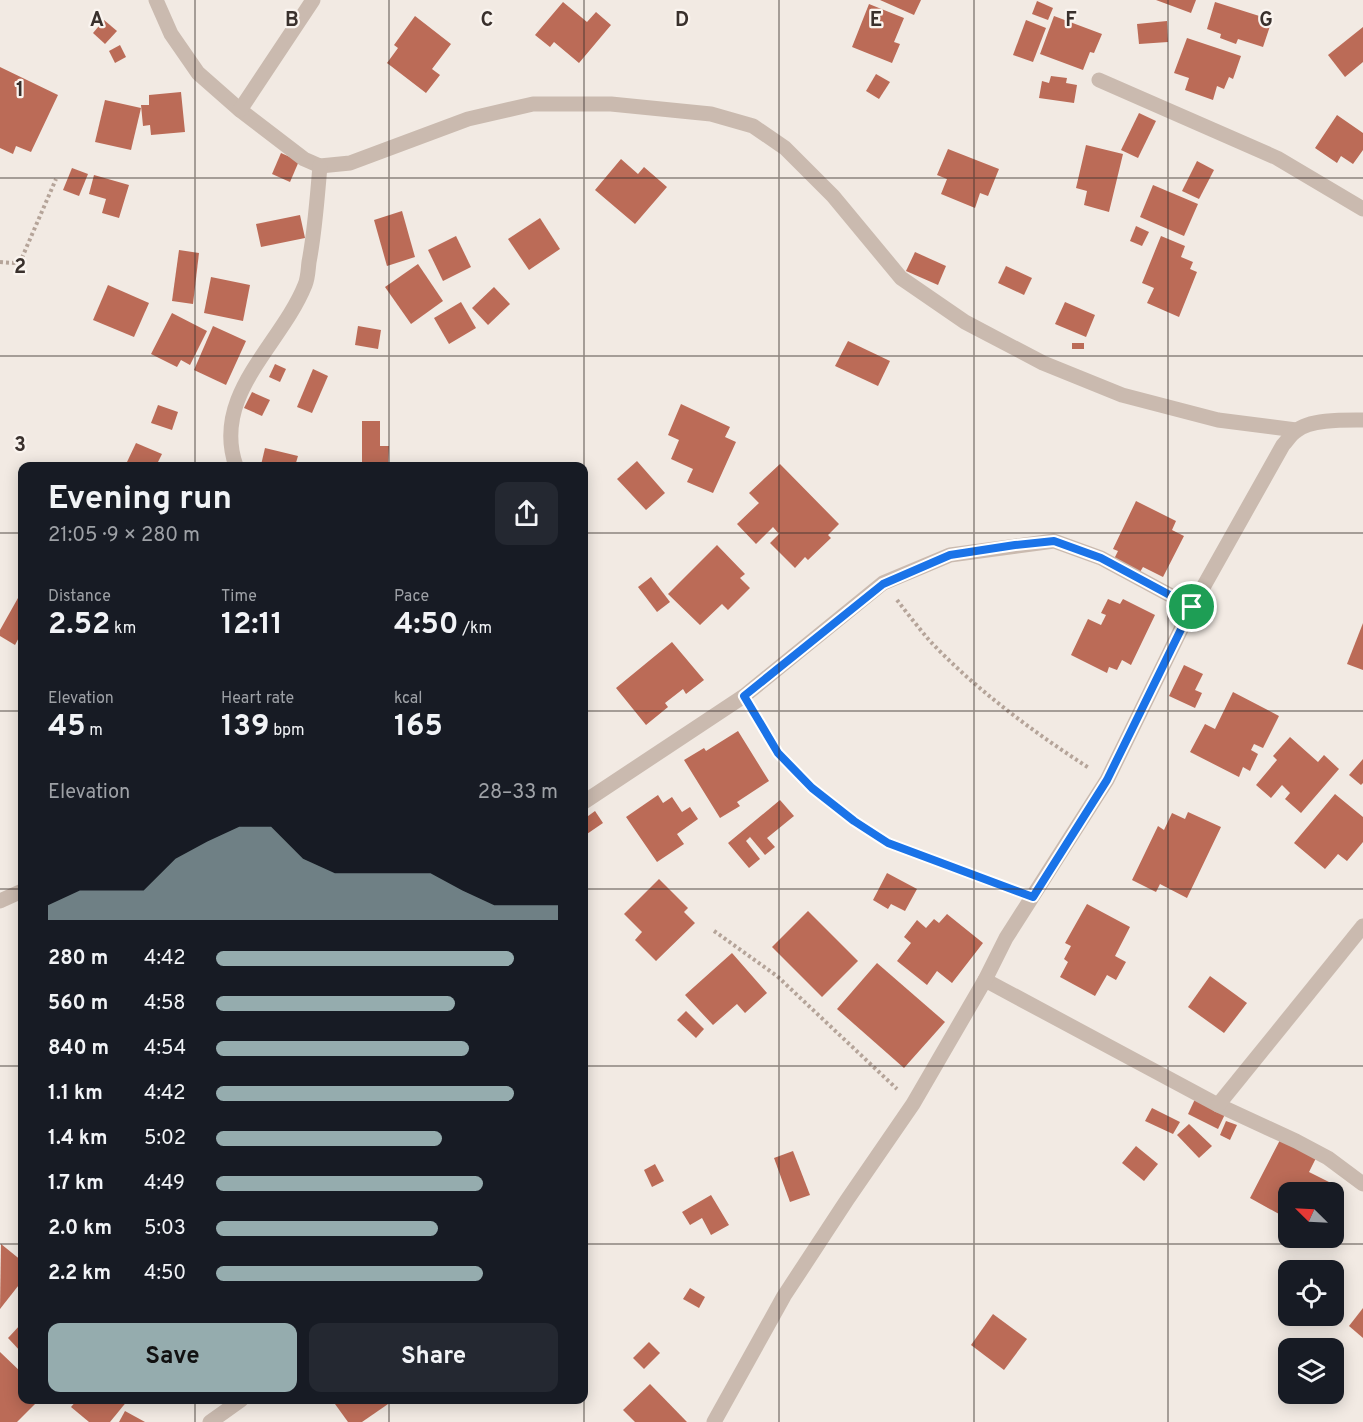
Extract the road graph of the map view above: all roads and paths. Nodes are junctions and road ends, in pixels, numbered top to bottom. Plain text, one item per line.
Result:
1 (156, 0) edge
2 (314, 0) edge
3 (1099, 80) dead end
4 (240, 110) junction
5 (320, 166) junction
6 (56, 179) dead end
7 (1363, 209) edge
8 (0, 262) edge
9 (1363, 420) edge
10 (1296, 430) junction
11 (235, 462) edge
12 (883, 584) junction
13 (1192, 607) junction
14 (744, 696) junction
15 (1107, 780) junction
16 (588, 799) edge
17 (18, 893) edge
18 (1033, 897) junction
19 (0, 901) edge
20 (1363, 926) edge
21 (714, 931) dead end
22 (985, 980) junction
23 (913, 1104) junction
24 (1218, 1104) junction
25 (1363, 1184) edge
26 (235, 1404) edge
27 (210, 1422) edge
28 (714, 1422) edge

1 - 4 street
2 - 4 street
3 - 7 street
4 - 5 street
5 - 10 street
5 - 11 street
6 - 8 path
9 - 10 street
10 - 13 street
12 - 13 street
12 - 14 street
12 - 15 path
13 - 15 street
14 - 16 street
14 - 18 path
15 - 18 street
17 - 19 street
18 - 22 street
20 - 24 street
21 - 23 path
22 - 23 street
22 - 24 street
23 - 28 street
24 - 25 street
26 - 27 street

